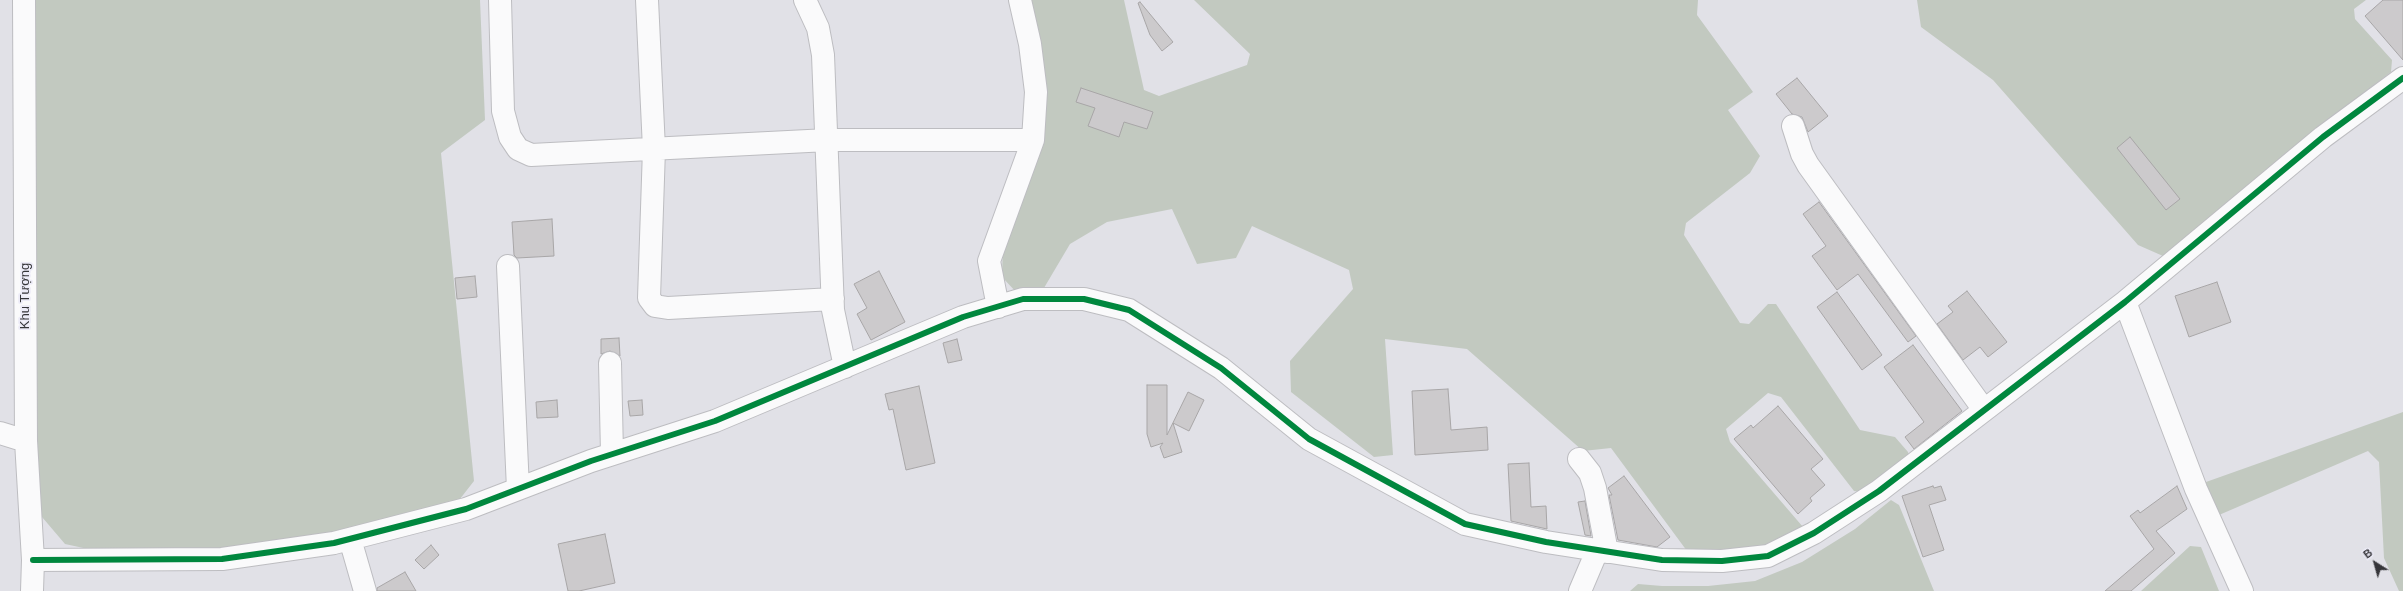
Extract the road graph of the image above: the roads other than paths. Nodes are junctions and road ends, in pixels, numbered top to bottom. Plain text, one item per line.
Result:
1 (24, 0) edge
2 (500, 0) edge
3 (647, 0) edge
4 (805, 0) edge
5 (1020, 0) edge
6 (2403, 78) edge
7 (1793, 126) dead end
8 (828, 140) junction
9 (1033, 140) junction
10 (654, 149) junction
11 (508, 266) dead end
12 (832, 299) junction
13 (2125, 302) junction
14 (998, 307) junction
15 (610, 364) dead end
16 (845, 367) junction
17 (1984, 410) junction
18 (0, 433) edge
19 (26, 441) junction
20 (612, 454) junction
21 (1578, 458) dead end
22 (518, 489) junction
23 (350, 539) junction
24 (1602, 551) junction
25 (33, 560) junction
26 (32, 591) edge
27 (365, 591) edge
28 (1580, 591) edge
29 (2242, 591) edge

1 - 19 street, Khu Tượng
2 - 10 street
3 - 10 street
4 - 8 street
5 - 9 street
6 - 13 street
7 - 17 street
8 - 9 street
8 - 10 street
8 - 12 street
9 - 14 street
10 - 12 street
11 - 22 street
12 - 16 street
13 - 17 street
13 - 29 street
14 - 16 street
14 - 24 street
15 - 20 street
16 - 20 street
17 - 24 street
18 - 19 street
19 - 25 street, Khu Tượng
20 - 22 street
21 - 24 street
22 - 23 street
23 - 25 street
23 - 27 street
24 - 28 street
25 - 26 street, Khu Tượng

